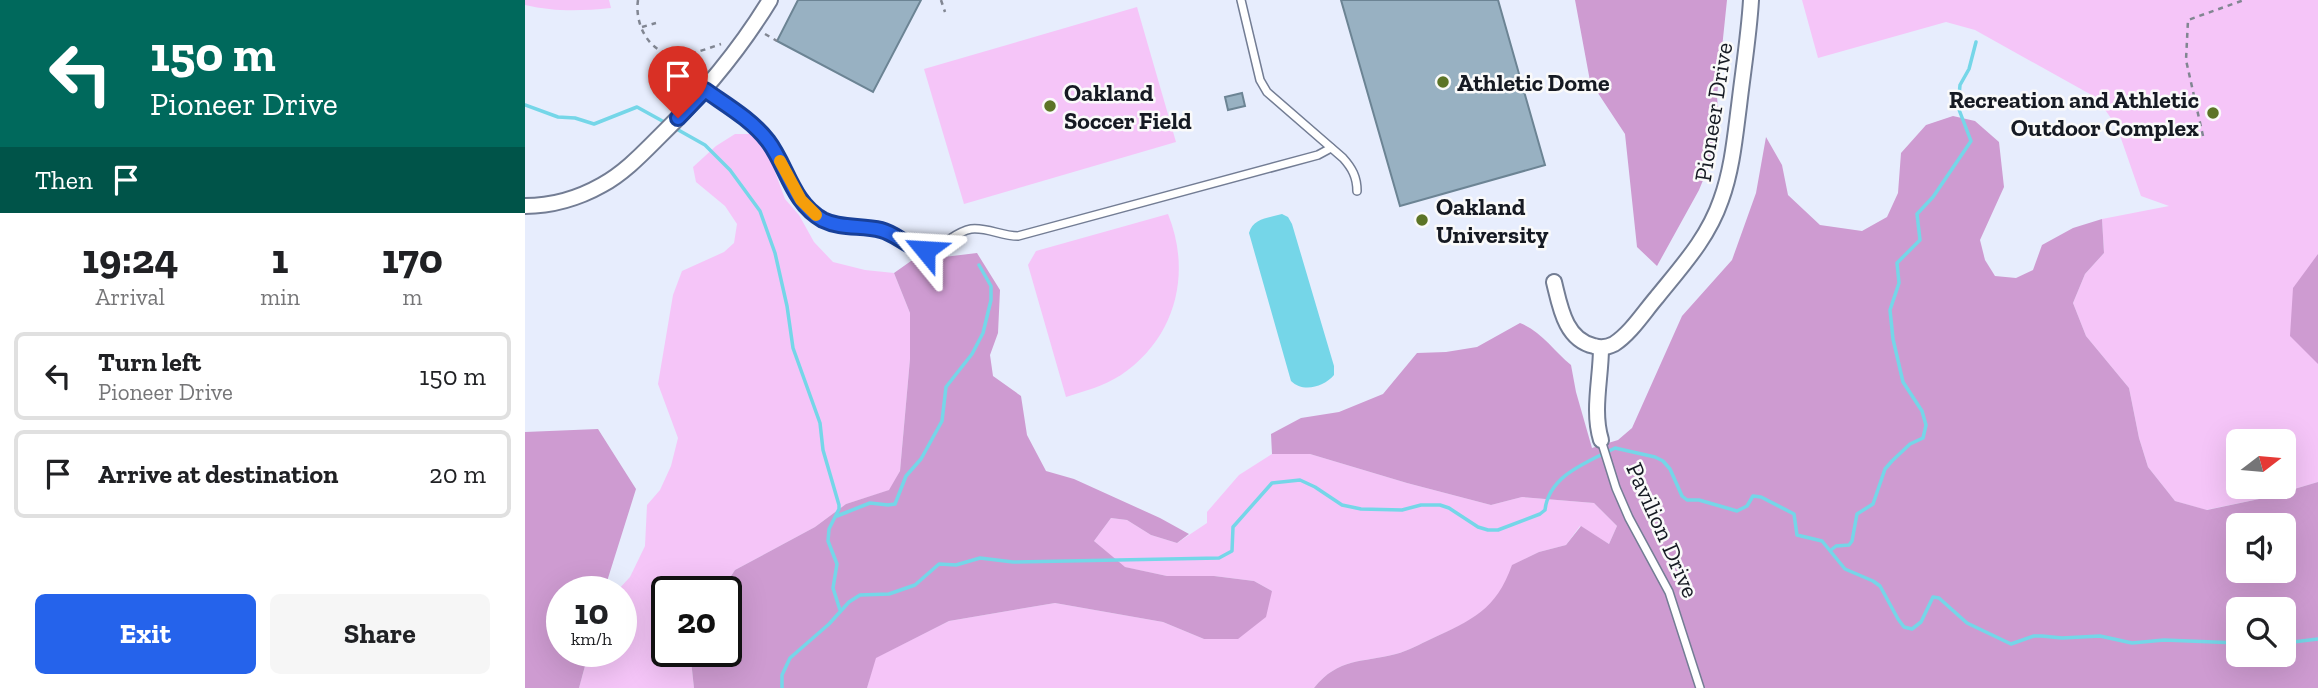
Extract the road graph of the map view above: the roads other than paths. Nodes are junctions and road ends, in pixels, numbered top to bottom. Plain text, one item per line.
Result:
1 (770, 0) edge
2 (1241, 0) edge
3 (1751, 0) edge
4 (705, 90) junction
5 (1331, 148) junction
6 (1357, 191) dead end
7 (525, 206) edge
8 (1554, 282) dead end
9 (1601, 348) junction
10 (1601, 440) joint
11 (1700, 688) edge

1 - 4 street
2 - 5 lane
3 - 9 street, Pioneer Drive
4 - 5 lane
4 - 7 street
5 - 6 lane
8 - 9 street
9 - 10 street, Pavilion Drive
10 - 11 lane, Pavilion Drive

